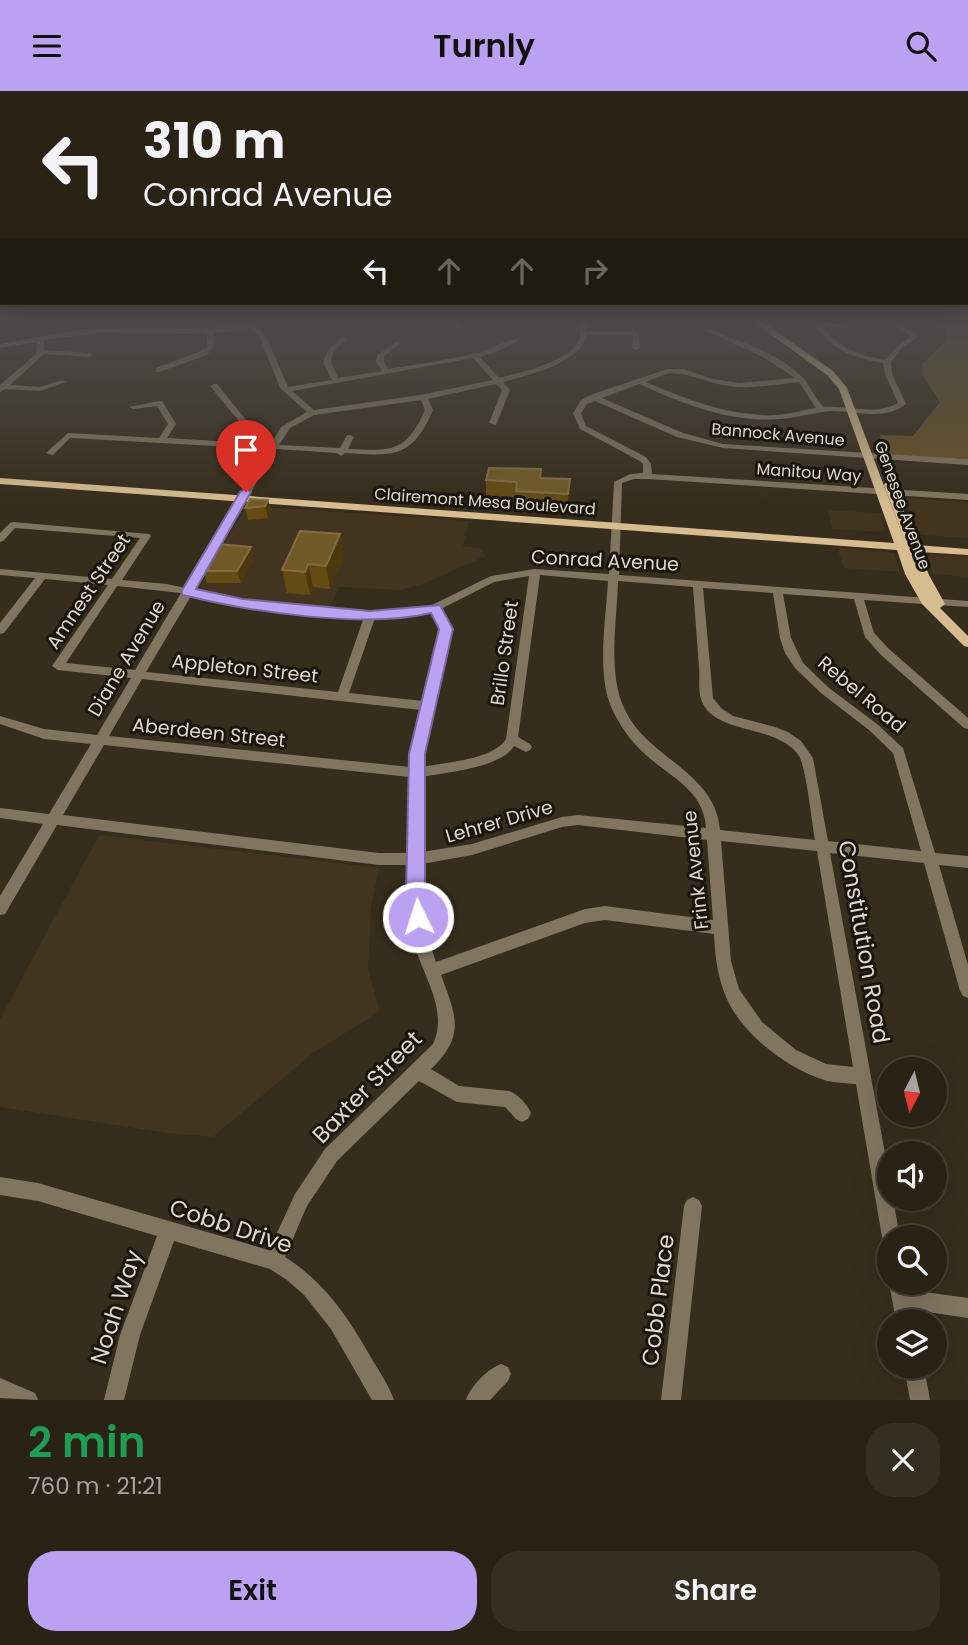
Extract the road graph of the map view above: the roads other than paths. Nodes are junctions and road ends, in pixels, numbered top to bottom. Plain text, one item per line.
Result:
1 (282, 381) edge
2 (336, 381) edge
3 (498, 381) joint
4 (713, 381) edge
5 (787, 381) edge
6 (801, 381) edge
7 (838, 381) edge
8 (844, 381) edge
9 (893, 381) edge
10 (62, 382) dead end
11 (640, 382) joint
12 (215, 386) dead end
13 (2, 389) edge
14 (286, 390) junction
15 (423, 396) junction
16 (593, 397) junction
17 (133, 407) dead end
18 (822, 410) junction
19 (856, 411) junction
20 (312, 413) junction
21 (493, 423) dead end
22 (68, 435) joint
23 (350, 437) dead end
24 (161, 440) junction
25 (233, 446) junction
26 (272, 449) junction
27 (50, 453) dead end
28 (341, 453) junction
29 (873, 456) junction
30 (968, 462) edge
31 (0, 473) edge
32 (648, 476) junction
33 (0, 481) edge
34 (886, 492) junction
35 (243, 495) junction
36 (968, 497) edge
37 (614, 523) junction
38 (146, 536) joint
39 (0, 539) edge
40 (905, 543) junction
41 (968, 544) edge
42 (968, 552) edge
43 (0, 572) edge
44 (535, 572) junction
45 (42, 576) junction
46 (612, 577) junction
47 (114, 582) junction
48 (698, 583) junction
49 (777, 589) junction
50 (188, 592) junction
51 (858, 596) junction
52 (932, 602) junction
53 (968, 604) edge
54 (435, 608) junction
55 (370, 616) junction
56 (0, 630) edge
57 (968, 632) edge
58 (968, 643) edge
59 (58, 666) joint
60 (138, 675) junction
61 (342, 697) junction
62 (428, 706) junction
63 (0, 720) edge
64 (968, 725) edge
65 (512, 739) junction
66 (99, 741) junction
67 (526, 747) dead end
68 (416, 773) junction
69 (0, 813) edge
70 (53, 820) junction
71 (714, 834) junction
72 (823, 845) junction
73 (930, 858) junction
74 (416, 860) junction
75 (968, 862) edge
76 (0, 909) edge
77 (720, 928) junction
78 (432, 971) junction
79 (968, 991) edge
80 (418, 1071) junction
81 (862, 1077) junction
82 (522, 1114) dead end
83 (0, 1186) edge
84 (693, 1206) dead end
85 (889, 1225) edge
86 (168, 1231) junction
87 (274, 1261) junction
88 (917, 1295) edge
89 (968, 1308) edge
90 (501, 1374) dead end
91 (916, 1379) edge
92 (2, 1393) edge
93 (28, 1400) edge
94 (114, 1400) edge
95 (384, 1400) edge
96 (476, 1400) edge
97 (671, 1400) edge
98 (920, 1400) edge

1 - 14 street
2 - 14 street
3 - 15 street, Diane Avenue
3 - 21 street
4 - 5 street
6 - 18 street
7 - 19 main road, Genesee Avenue
8 - 19 main road, Genesee Avenue
9 - 19 street
10 - 13 street
11 - 16 street
11 - 18 street
12 - 25 street
14 - 20 street
15 - 20 street, Diane Avenue
15 - 28 street
16 - 29 street, Bannock Avenue
16 - 32 street
17 - 24 street
18 - 19 street
19 - 29 main road, Genesee Avenue
20 - 26 street, Diane Avenue
22 - 24 street
22 - 27 street
23 - 28 street
24 - 25 street
25 - 26 street
26 - 28 street
26 - 35 street, Diane Avenue
29 - 30 street, Bannock Avenue
29 - 34 main road, Genesee Avenue
31 - 35 main road, Clairemont Mesa Boulevard
32 - 34 street, Manitou Way
32 - 37 street, Frink Avenue
33 - 35 main road, Clairemont Mesa Boulevard
34 - 36 street, Manitou Way
34 - 40 main road, Genesee Avenue
35 - 37 main road, Clairemont Mesa Boulevard
35 - 50 street, Diane Avenue
37 - 40 main road, Clairemont Mesa Boulevard
37 - 46 street, Frink Avenue
38 - 39 street
38 - 47 street, Amnest Street
40 - 41 main road, Clairemont Mesa Boulevard
40 - 42 main road, Clairemont Mesa Boulevard
40 - 52 main road, Genesee Avenue
43 - 45 street, Conrad Avenue
44 - 46 street, Conrad Avenue
44 - 54 street, Conrad Avenue
44 - 65 street, Brillo Street
45 - 47 street, Conrad Avenue
45 - 56 street
46 - 48 street, Conrad Avenue
46 - 71 street, Frink Avenue
47 - 50 street, Conrad Avenue
47 - 59 street, Amnest Street
48 - 49 street, Conrad Avenue
48 - 72 street, Constitution Road
49 - 51 street, Conrad Avenue
49 - 73 street, Rebel Road
50 - 55 street, Conrad Avenue
50 - 60 street, Diane Avenue
51 - 52 street, Conrad Avenue
51 - 64 street
52 - 53 street, Conrad Avenue
52 - 57 main road, Genesee Avenue
52 - 58 main road, Genesee Avenue
54 - 55 street, Conrad Avenue
54 - 62 street, Baxter Street
55 - 61 street
59 - 60 street, Appleton Street
60 - 61 street, Appleton Street
60 - 66 street, Diane Avenue
61 - 62 street, Appleton Street
62 - 68 street, Baxter Street
63 - 66 street, Aberdeen Street
65 - 67 street
65 - 68 street
66 - 68 street, Aberdeen Street
66 - 70 street, Diane Avenue
68 - 74 street, Baxter Street
69 - 70 street, Lehrer Drive
70 - 74 street, Lehrer Drive
70 - 76 street, Diane Avenue
71 - 72 street, Lehrer Drive
71 - 74 street, Lehrer Drive
71 - 77 street, Frink Avenue
72 - 73 street, Lehrer Drive
72 - 81 street, Constitution Road
73 - 75 street, Lehrer Drive
73 - 79 street, Rebel Road
74 - 78 street, Baxter Street
77 - 78 street
77 - 81 street, Frink Avenue
78 - 80 street, Baxter Street
80 - 82 street
80 - 87 street, Baxter Street
81 - 85 street, Constitution Road
83 - 86 street, Cobb Drive
84 - 97 street, Cobb Place
86 - 87 street, Cobb Drive
86 - 94 street, Noah Way
87 - 95 street, Cobb Drive
88 - 89 street
90 - 96 street
91 - 98 street
92 - 93 street

